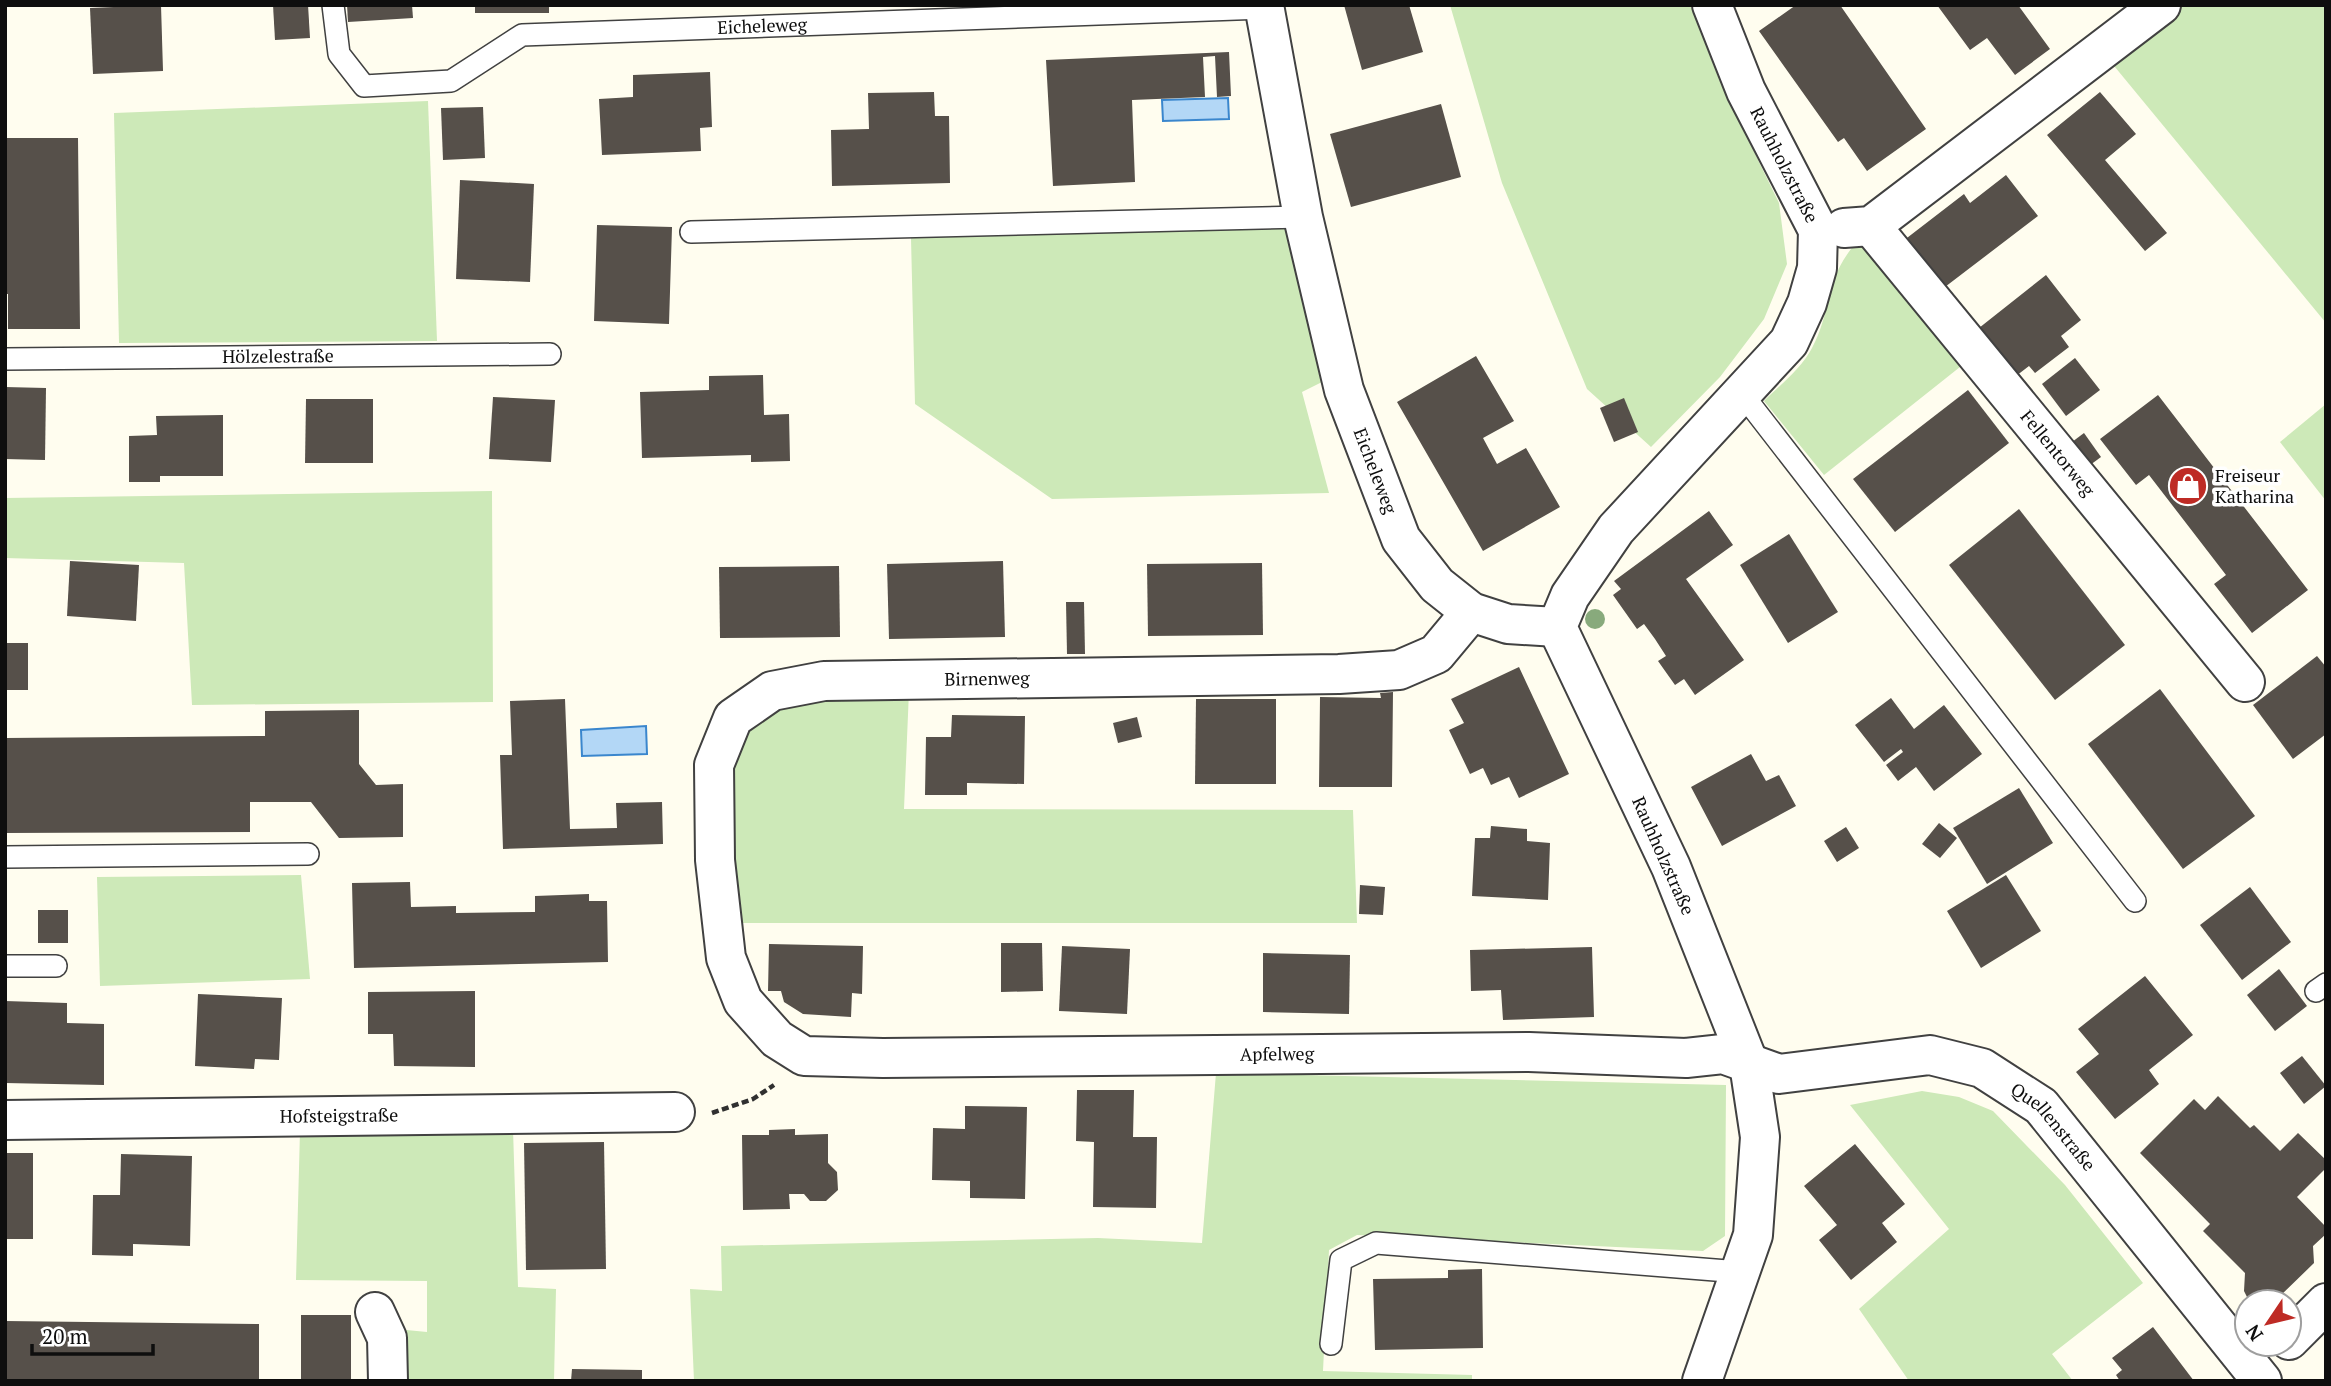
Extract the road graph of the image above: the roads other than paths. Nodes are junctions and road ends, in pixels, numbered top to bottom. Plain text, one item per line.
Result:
1 (333, 5) edge
2 (1712, 5) edge
3 (2161, 5) edge
4 (1264, 7) edge
5 (1303, 217) junction
6 (1871, 226) junction
7 (1818, 230) junction
8 (691, 232) dead end
9 (550, 354) dead end
10 (5, 359) edge
11 (1743, 394) junction
12 (1471, 612) junction
13 (1557, 627) junction
14 (2245, 682) dead end
15 (308, 853) dead end
16 (5, 857) edge
17 (2135, 901) dead end
18 (5, 965) edge
19 (56, 966) dead end
20 (804, 1056) joint
21 (1749, 1064) junction
22 (675, 1112) road end
23 (5, 1120) edge
24 (1740, 1272) junction
25 (2326, 1303) edge
26 (375, 1312) dead end
27 (2303, 1326) edge
28 (1331, 1344) dead end
29 (2274, 1358) edge
30 (2259, 1377) edge
31 (388, 1381) edge
32 (1702, 1381) edge

1 - 4 lane, Eicheleweg
2 - 7 street, Rauhholzstraße
3 - 6 street
4 - 5 street, Eicheleweg
5 - 8 lane
5 - 12 street, Eicheleweg
6 - 7 street
6 - 14 street, Fellentorweg
7 - 11 street, Rauhholzstraße
9 - 10 lane, Hölzelestraße
11 - 13 street, Rauhholzstraße
11 - 17 lane
12 - 13 street, Eicheleweg
12 - 20 street, Birnenweg
13 - 21 street, Rauhholzstraße
15 - 16 lane
18 - 19 lane
20 - 21 street, Apfelweg
21 - 24 street, Rauhholzstraße
21 - 30 street, Quellenstraße
22 - 23 street, Hofsteigstraße
24 - 28 lane
24 - 32 street, Rauhholzstraße
25 - 27 street
26 - 31 street
29 - 30 street

